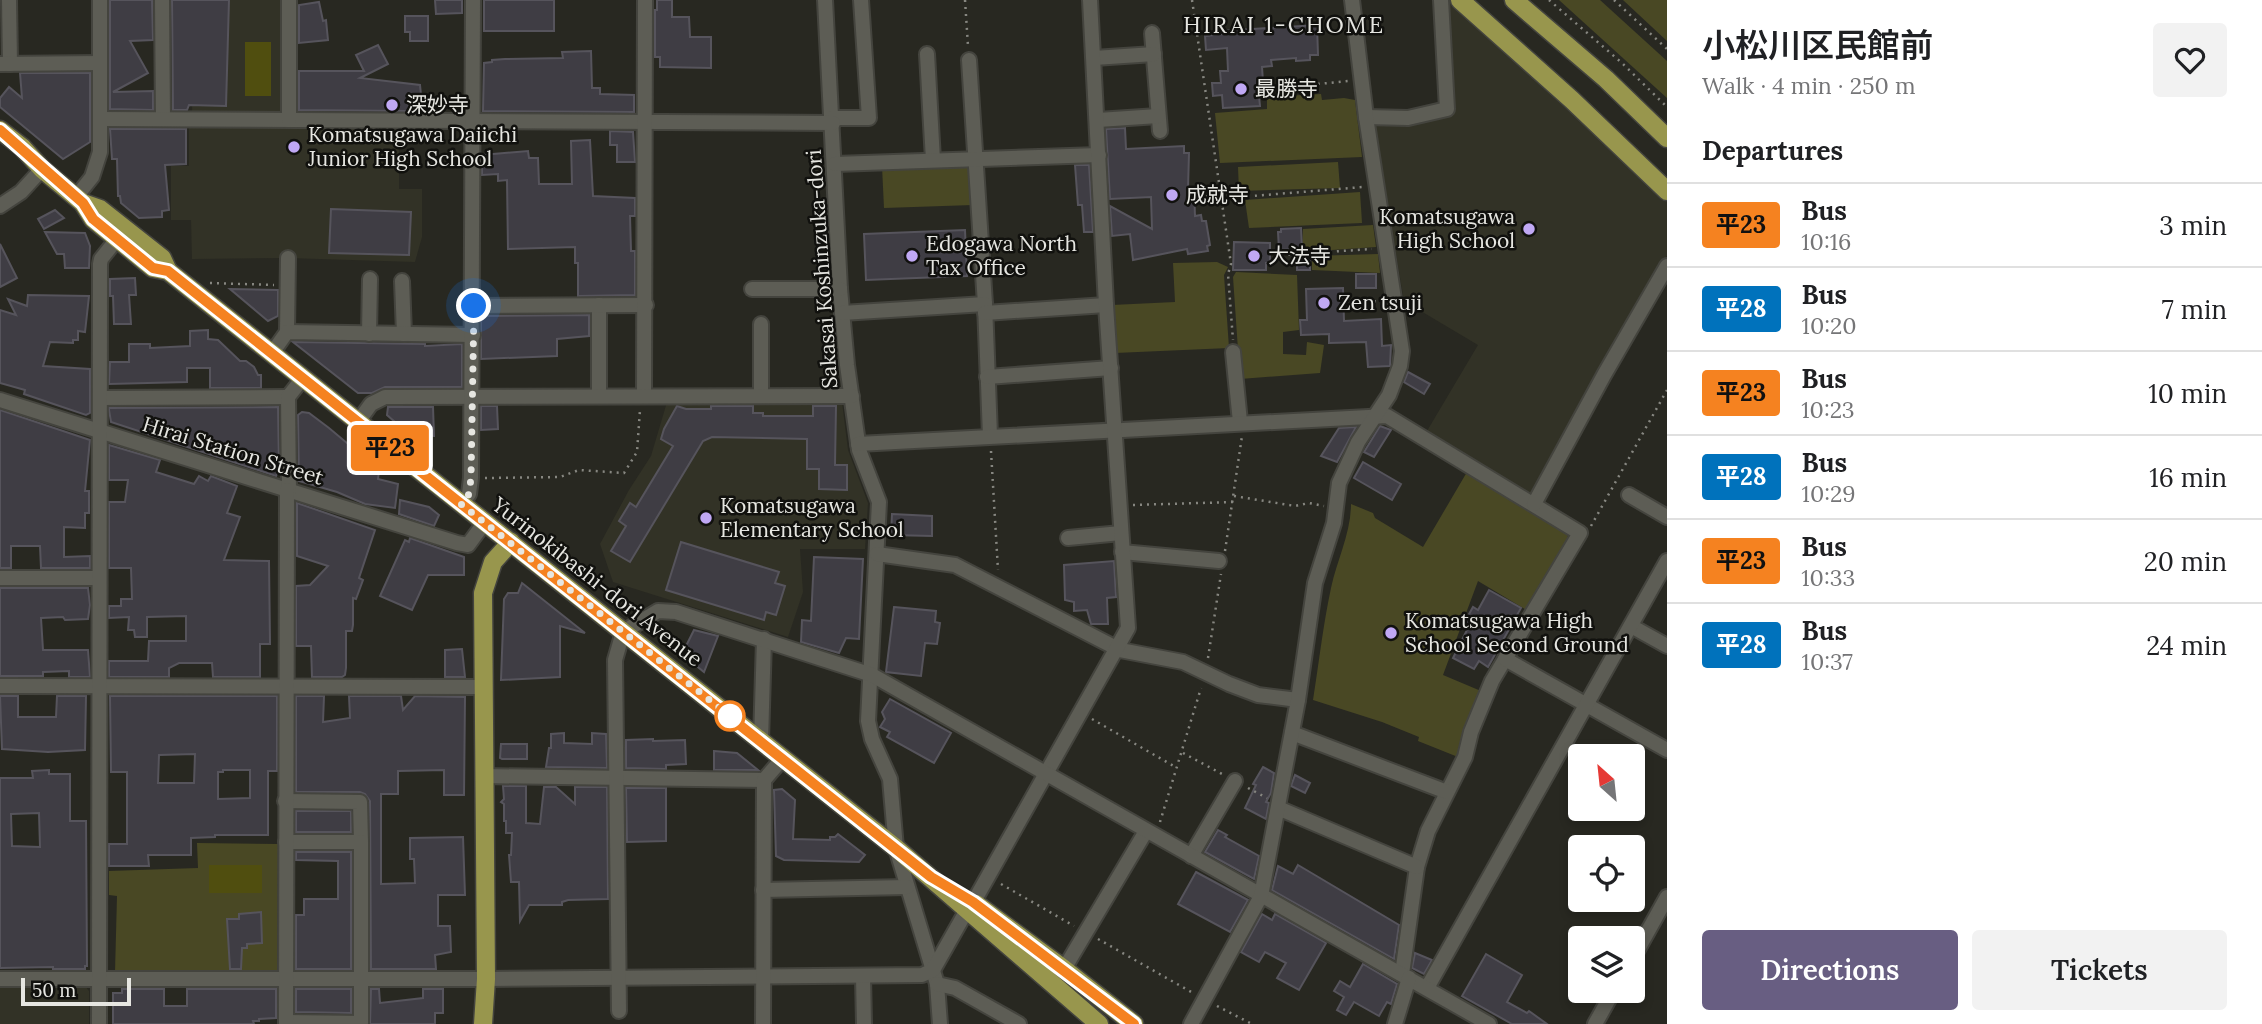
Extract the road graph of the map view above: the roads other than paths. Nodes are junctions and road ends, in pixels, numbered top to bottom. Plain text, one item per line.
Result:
1 (9, 0) edge
2 (100, 0) edge
3 (162, 0) edge
4 (289, 0) edge
5 (473, 0) edge
6 (645, 0) edge
7 (825, 0) edge
8 (861, 0) edge
9 (1090, 0) edge
10 (1352, 0) edge
11 (1441, 0) edge
12 (1460, 0) edge
13 (1514, 0) edge
14 (1153, 33) dead end
15 (926, 54) dead end
16 (1154, 54) junction
17 (1094, 58) junction
18 (969, 60) road end
19 (100, 63) junction
20 (5, 64) edge
21 (1366, 117) junction
22 (100, 119) junction
23 (163, 120) junction
24 (289, 120) junction
25 (1098, 120) junction
26 (833, 121) junction
27 (474, 122) junction
28 (645, 123) junction
29 (0, 130) edge
30 (1667, 138) edge
31 (0, 144) edge
32 (1099, 155) junction
33 (975, 158) junction
34 (933, 160) junction
35 (835, 164) junction
36 (42, 169) junction
37 (1667, 191) edge
38 (79, 200) junction
39 (0, 206) edge
40 (117, 239) junction
41 (288, 258) dead end
42 (1667, 266) edge
43 (168, 271) junction
44 (370, 279) dead end
45 (402, 281) dead end
46 (752, 289) dead end
47 (840, 289) junction
48 (599, 305) junction
49 (646, 305) junction
50 (1106, 305) junction
51 (474, 306) junction
52 (985, 308) junction
53 (842, 313) junction
54 (761, 324) dead end
55 (287, 332) junction
56 (369, 334) junction
57 (404, 334) junction
58 (474, 335) junction
59 (1233, 352) road end
60 (272, 353) junction
61 (1111, 368) junction
62 (987, 377) junction
63 (303, 378) junction
64 (599, 396) junction
65 (643, 396) junction
66 (761, 396) junction
67 (852, 396) junction
68 (288, 397) junction
69 (100, 398) junction
70 (473, 398) junction
71 (0, 400) edge
72 (1377, 415) junction
73 (358, 422) junction
74 (1240, 422) junction
75 (1114, 429) junction
76 (100, 431) junction
77 (990, 436) junction
78 (858, 444) junction
79 (288, 490) junction
80 (1629, 495) dead end
81 (461, 504) junction
82 (1534, 505) junction
83 (1667, 517) edge
84 (485, 522) junction
85 (1121, 533) junction
86 (1068, 538) dead end
87 (511, 542) junction
88 (1122, 552) junction
89 (877, 554) junction
90 (1219, 561) dead end
91 (1667, 561) edge
92 (0, 578) edge
93 (100, 578) junction
94 (1662, 582) edge
95 (1631, 626) junction
96 (623, 632) junction
97 (764, 639) junction
98 (1667, 646) edge
99 (1116, 648) junction
100 (1505, 659) junction
101 (872, 675) junction
102 (0, 686) edge
103 (286, 686) junction
104 (99, 687) junction
105 (483, 687) junction
106 (1298, 700) junction
107 (1585, 705) junction
108 (1292, 733) junction
109 (761, 741) junction
110 (1667, 750) edge
111 (783, 758) junction
112 (1045, 774) junction
113 (483, 776) junction
114 (617, 779) junction
115 (764, 780) junction
116 (1235, 780) dead end
117 (1447, 792) junction
118 (285, 802) junction
119 (1278, 808) junction
120 (1151, 834) junction
121 (286, 842) junction
122 (361, 842) junction
123 (896, 848) junction
124 (1191, 856) junction
125 (1417, 867) junction
126 (907, 887) junction
127 (763, 890) junction
128 (1261, 896) junction
129 (1667, 898) edge
130 (970, 906) junction
131 (1645, 937) edge
132 (1064, 969) junction
133 (863, 976) junction
134 (1405, 976) junction
135 (619, 977) junction
136 (762, 977) junction
137 (935, 977) junction
138 (99, 978) junction
139 (287, 978) junction
140 (361, 978) junction
141 (0, 979) edge
142 (486, 979) junction
143 (1427, 988) junction
144 (1607, 1003) edge
145 (619, 1011) dead end
146 (286, 1023) edge
147 (99, 1024) edge
148 (483, 1024) edge
149 (763, 1024) edge
150 (864, 1024) edge
151 (940, 1024) edge
152 (1019, 1024) edge
153 (1099, 1024) edge
154 (1134, 1024) edge
155 (1191, 1024) edge
156 (1395, 1024) edge
157 (1489, 1024) edge
158 (1595, 1024) edge

1 - 20 street
2 - 19 street
3 - 23 street
4 - 24 street
5 - 27 street
6 - 28 street
7 - 26 street, Sakasai Koshinzuka-dori
8 - 26 street
9 - 17 street
10 - 21 street
11 - 21 street
12 - 37 main road
13 - 30 main road
14 - 16 street
15 - 34 street
16 - 17 street
16 - 25 street
17 - 25 street
18 - 33 street
19 - 20 street
19 - 22 street
21 - 72 street
22 - 23 street
22 - 38 street
23 - 24 street
24 - 27 street
25 - 32 street
26 - 28 street
26 - 35 street, Sakasai Koshinzuka-dori
27 - 28 street
27 - 51 street
28 - 49 street
29 - 36 main road, Yurinokibashi-dori Avenue
31 - 36 main road, Yurinokibashi-dori Avenue
32 - 33 street
32 - 50 street
33 - 34 street
33 - 52 street
34 - 35 street
35 - 47 street, Sakasai Koshinzuka-dori
36 - 38 main road, Yurinokibashi-dori Avenue
36 - 39 street
38 - 40 main road, Yurinokibashi-dori Avenue
38 - 43 main road, Yurinokibashi-dori Avenue
40 - 43 main road, Yurinokibashi-dori Avenue
40 - 69 street
41 - 55 street
42 - 82 street
43 - 60 main road, Yurinokibashi-dori Avenue
44 - 56 street
45 - 57 street
46 - 47 street
47 - 53 street, Sakasai Koshinzuka-dori
48 - 49 street
48 - 51 street
48 - 64 street
49 - 65 street
50 - 52 street
50 - 61 street
51 - 58 street
52 - 53 street
52 - 62 street
53 - 67 street, Sakasai Koshinzuka-dori
54 - 66 street
55 - 56 street
55 - 60 street
56 - 57 street
57 - 58 street
58 - 70 street
59 - 74 street
60 - 63 main road, Yurinokibashi-dori Avenue
61 - 62 street
61 - 75 street
62 - 77 street
63 - 68 street
63 - 73 main road, Yurinokibashi-dori Avenue
64 - 65 street
64 - 70 street
65 - 66 street
66 - 67 street
67 - 78 street, Sakasai Koshinzuka-dori
68 - 69 street
68 - 79 street
69 - 76 street
70 - 73 street
70 - 81 street
71 - 76 street, Hirai Station Street
72 - 74 street
72 - 82 street
72 - 106 street
73 - 81 main road, Yurinokibashi-dori Avenue
74 - 75 street
75 - 77 street
75 - 85 street
76 - 79 street, Hirai Station Street
76 - 93 street
77 - 78 street
78 - 89 street, Sakasai Koshinzuka-dori
79 - 84 street, Hirai Station Street
79 - 103 street
80 - 83 street
81 - 84 main road, Yurinokibashi-dori Avenue
82 - 100 street
84 - 87 main road, Yurinokibashi-dori Avenue
85 - 86 street
85 - 88 street
87 - 96 main road, Yurinokibashi-dori Avenue
87 - 105 main road
88 - 90 street
88 - 99 street
89 - 99 street
89 - 101 street, Sakasai Koshinzuka-dori
91 - 94 street
92 - 93 street
93 - 104 street
94 - 95 street
95 - 98 street
95 - 107 street
96 - 97 street
96 - 109 main road, Yurinokibashi-dori Avenue
96 - 114 street
97 - 101 street
97 - 109 street
99 - 106 street
99 - 112 street
100 - 107 street
100 - 117 street
101 - 112 street
101 - 123 street, Sakasai Koshinzuka-dori
102 - 104 street
103 - 104 street
103 - 105 street
103 - 118 street
104 - 138 street
105 - 113 main road
106 - 108 street
107 - 110 street
107 - 143 street
108 - 117 street
108 - 119 street
109 - 111 main road, Yurinokibashi-dori Avenue
111 - 115 street
111 - 123 main road, Yurinokibashi-dori Avenue
112 - 120 street
112 - 130 street
113 - 114 street
113 - 142 main road
114 - 115 street
114 - 135 street
115 - 127 street
116 - 124 street
117 - 125 street
118 - 121 street
118 - 122 street
119 - 125 street
119 - 128 street
120 - 124 street
120 - 132 street
121 - 122 street
121 - 139 street
122 - 140 street
123 - 126 street, Sakasai Koshinzuka-dori
123 - 130 main road, Yurinokibashi-dori Avenue
124 - 128 street
125 - 134 street
126 - 127 street
126 - 137 street, Sakasai Koshinzuka-dori
127 - 136 street
128 - 134 street
128 - 155 street
129 - 131 street
130 - 132 main road, Yurinokibashi-dori Avenue
130 - 137 street
130 - 153 main road, Yurinokibashi-dori Avenue
132 - 154 main road, Yurinokibashi-dori Avenue
133 - 136 street
133 - 137 street
133 - 150 street
134 - 143 street
134 - 156 street
135 - 136 street
135 - 142 street
135 - 145 street
136 - 149 street
137 - 151 street, Sakasai Koshinzuka-dori
137 - 152 street
138 - 139 street
138 - 141 street
138 - 147 street
139 - 140 street
139 - 146 street
140 - 142 street
140 - 146 street
142 - 148 main road
143 - 157 street
144 - 158 street

